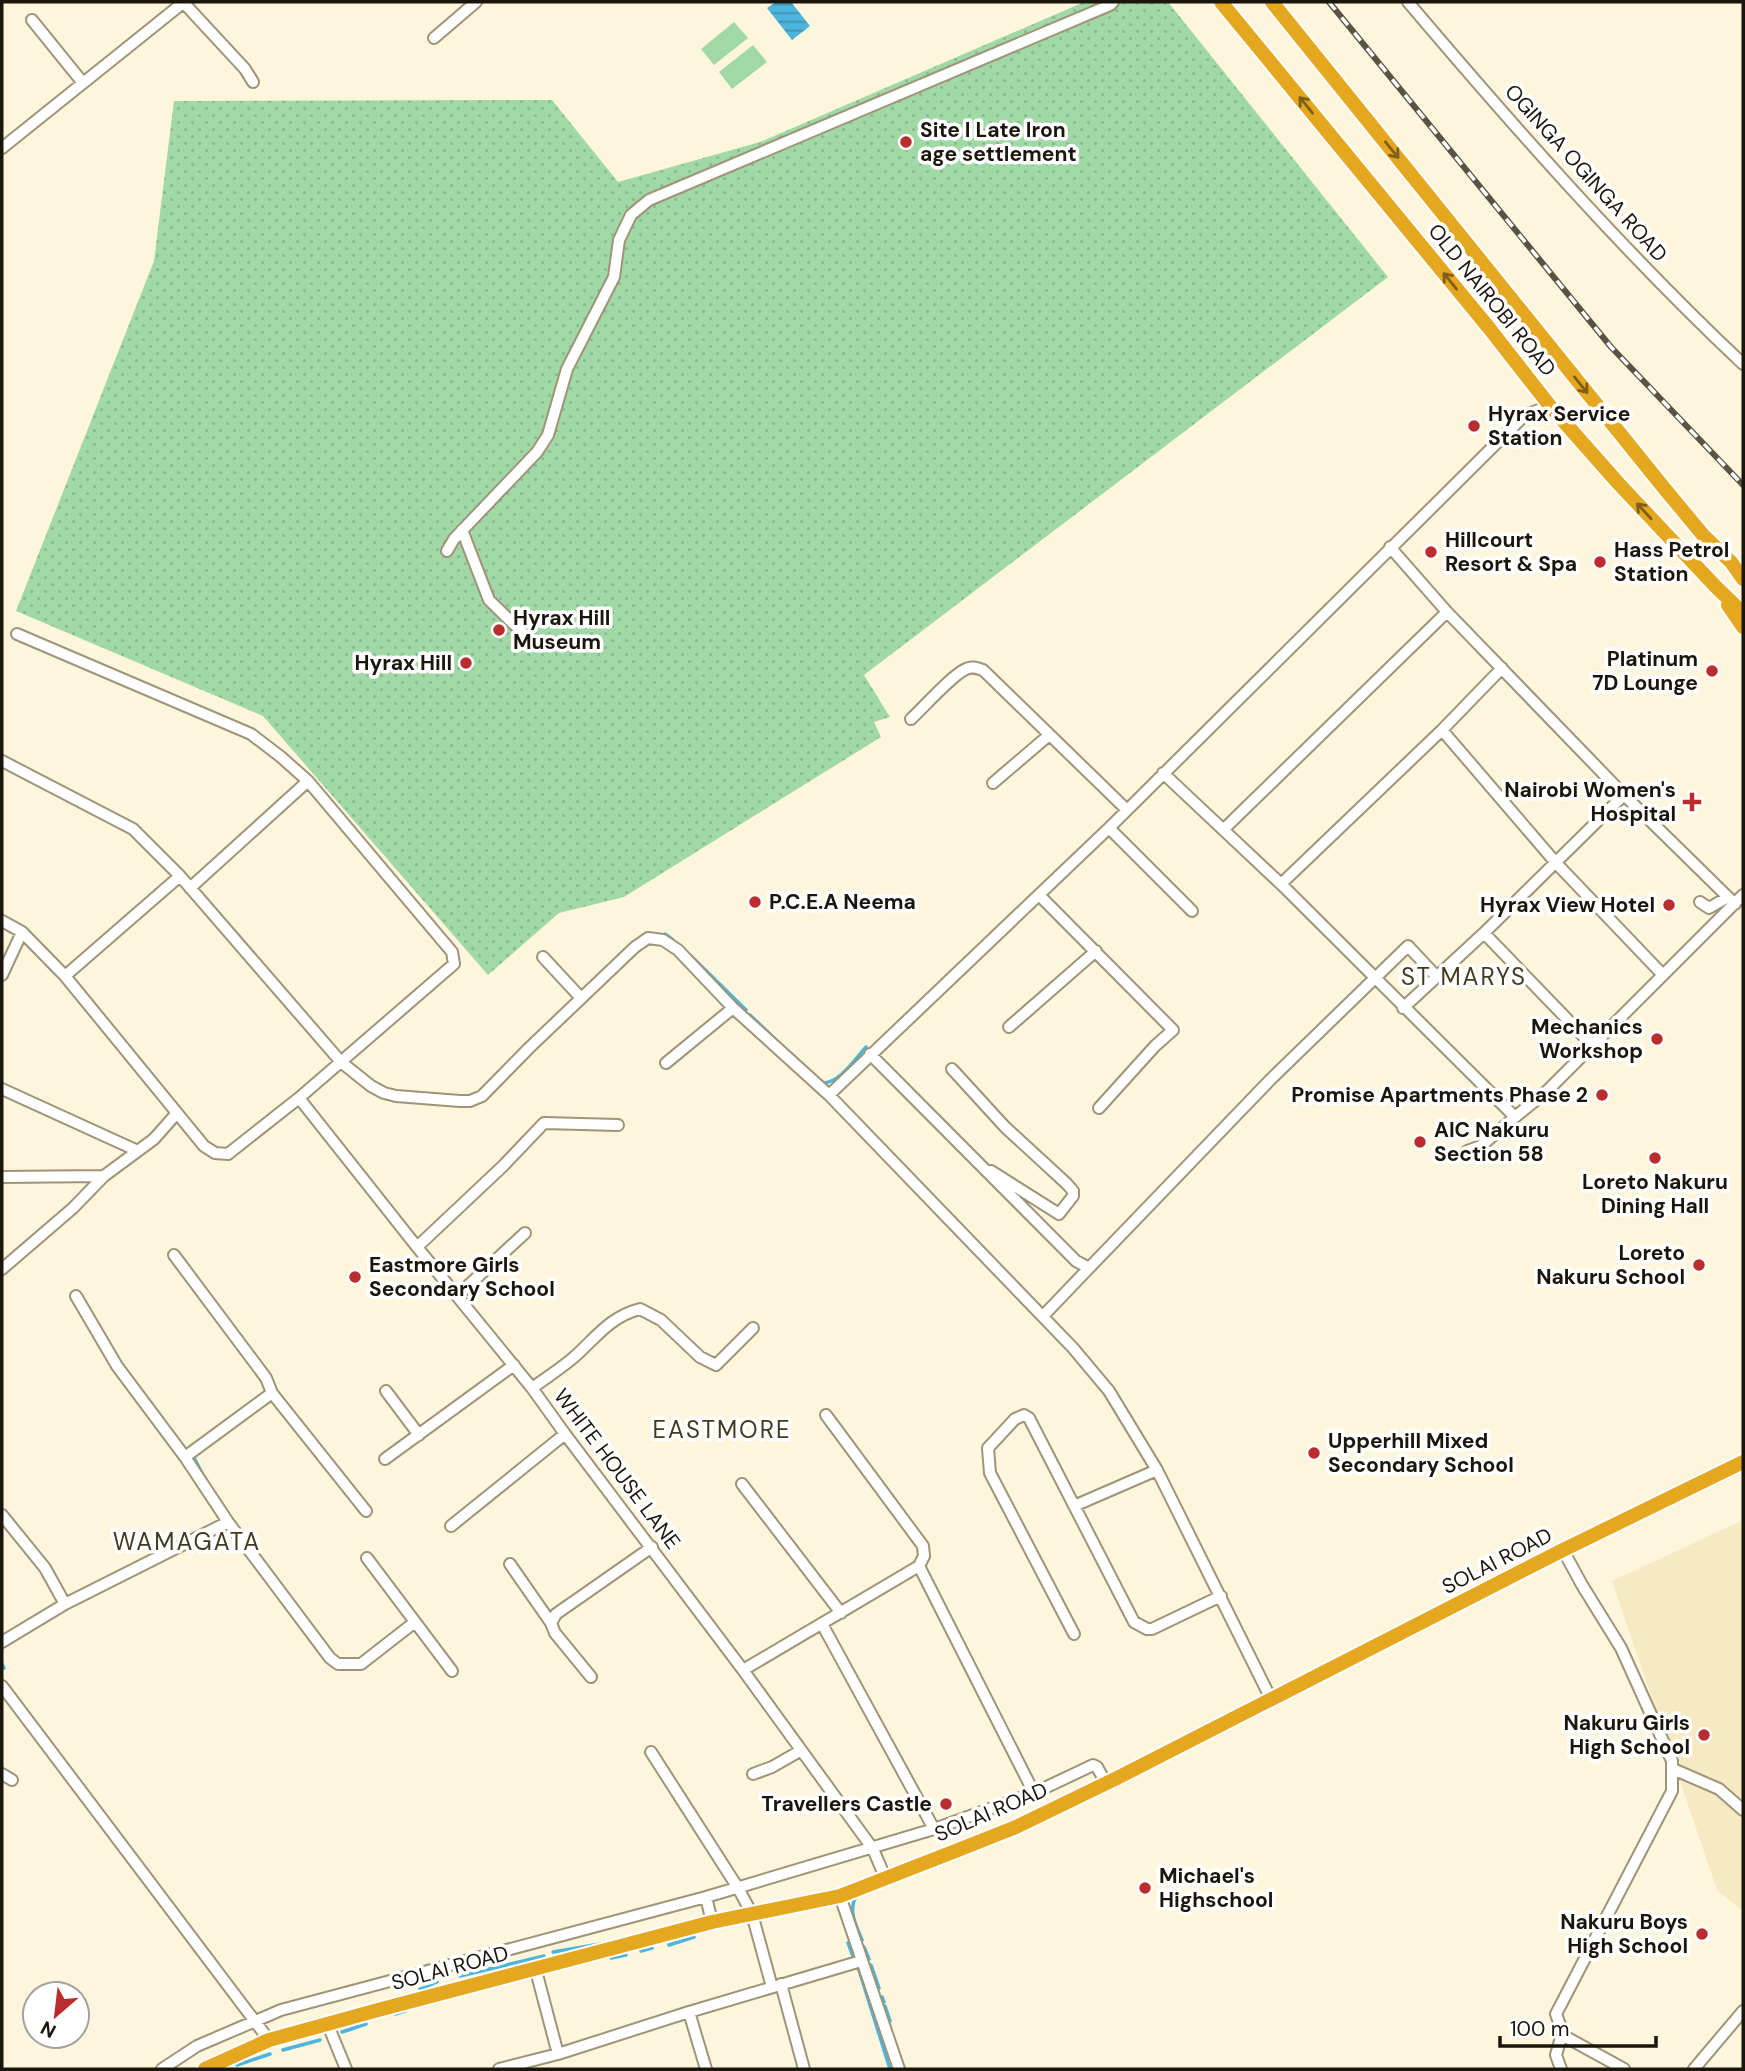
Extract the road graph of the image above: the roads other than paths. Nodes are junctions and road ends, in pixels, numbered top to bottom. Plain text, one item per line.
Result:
1 (184, 2) edge
2 (475, 2) edge
3 (1113, 2) edge
4 (1221, 2) edge
5 (1272, 2) edge
6 (1408, 2) edge
7 (32, 20) dead end
8 (434, 38) dead end
9 (253, 82) dead end
10 (83, 83) junction
11 (2, 148) edge
12 (1743, 364) edge
13 (1550, 406) junction
14 (462, 530) junction
15 (1390, 547) junction
16 (447, 551) dead end
17 (1731, 562) junction
18 (1743, 571) edge
19 (1743, 579) edge
20 (1716, 587) junction
21 (1447, 612) junction
22 (1743, 613) edge
23 (1743, 627) edge
24 (17, 634) dead end
25 (525, 635) dead end
26 (1502, 668) junction
27 (911, 719) dead end
28 (1442, 730) junction
29 (1048, 736) junction
30 (2, 761) edge
31 (1163, 773) junction
32 (308, 781) junction
33 (993, 783) dead end
34 (1624, 795) junction
35 (1127, 810) junction
36 (1109, 828) junction
37 (1224, 829) junction
38 (1556, 863) junction
39 (180, 876) junction
40 (1281, 884) junction
41 (190, 888) junction
42 (1040, 896) junction
43 (1735, 899) edge
44 (1700, 902) dead end
45 (1192, 911) dead end
46 (2, 921) edge
47 (22, 932) junction
48 (1484, 933) junction
49 (1096, 951) junction
50 (543, 957) dead end
51 (2, 975) edge
52 (1663, 975) junction
53 (65, 976) junction
54 (1436, 976) junction
55 (1375, 978) junction
56 (581, 998) junction
57 (733, 1007) junction
58 (1403, 1008) junction
59 (1009, 1027) dead end
60 (1592, 1045) junction
61 (870, 1054) junction
62 (341, 1062) junction
63 (666, 1063) dead end
64 (952, 1069) dead end
65 (2, 1089) edge
66 (829, 1096) junction
67 (299, 1098) junction
68 (1099, 1108) dead end
69 (177, 1113) junction
70 (1515, 1117) junction
71 (618, 1125) dead end
72 (138, 1151) junction
73 (1466, 1151) dead end
74 (974, 1160) junction
75 (104, 1176) junction
76 (2, 1177) edge
77 (526, 1233) dead end
78 (417, 1247) junction
79 (2, 1252) edge
80 (174, 1255) dead end
81 (6, 1266) edge
82 (1089, 1268) junction
83 (76, 1296) dead end
84 (457, 1296) junction
85 (1043, 1316) junction
86 (753, 1328) dead end
87 (514, 1365) junction
88 (532, 1388) junction
89 (386, 1391) dead end
90 (272, 1393) junction
91 (826, 1415) dead end
92 (565, 1434) junction
93 (419, 1435) junction
94 (185, 1457) junction
95 (385, 1459) dead end
96 (1743, 1462) edge
97 (1157, 1470) junction
98 (742, 1484) dead end
99 (1074, 1506) junction
100 (366, 1511) dead end
101 (2, 1515) edge
102 (228, 1522) junction
103 (451, 1526) dead end
104 (652, 1547) junction
105 (1563, 1550) junction
106 (367, 1558) dead end
107 (509, 1564) dead end
108 (919, 1566) junction
109 (1221, 1596) junction
110 (65, 1604) junction
111 (841, 1613) junction
112 (415, 1622) junction
113 (551, 1623) junction
114 (822, 1624) junction
115 (1073, 1634) dead end
116 (2, 1642) edge
117 (743, 1670) junction
118 (452, 1671) dead end
119 (591, 1677) dead end
120 (2, 1686) edge
121 (1272, 1701) junction
122 (800, 1751) junction
123 (652, 1752) dead end
124 (1673, 1769) junction
125 (753, 1774) dead end
126 (1106, 1783) junction
127 (1034, 1793) junction
128 (1743, 1810) edge
129 (934, 1829) junction
130 (873, 1849) junction
131 (885, 1877) junction
132 (738, 1888) junction
133 (839, 1896) junction
134 (706, 1897) junction
135 (752, 1914) junction
136 (712, 1922) junction
137 (861, 1961) junction
138 (535, 1967) junction
139 (776, 1986) junction
140 (1743, 2011) edge
141 (689, 2012) junction
142 (255, 2022) junction
143 (328, 2025) junction
144 (1562, 2034) junction
145 (269, 2040) junction
146 (558, 2054) junction
147 (162, 2069) edge
148 (205, 2069) edge
149 (346, 2069) edge
150 (499, 2069) edge
151 (706, 2069) edge
152 (804, 2069) edge
153 (899, 2069) edge
154 (1560, 2069) edge
155 (1624, 2069) edge
156 (1694, 2069) edge

1 - 9 street
1 - 10 street
2 - 8 street
3 - 14 street
13 -> 4 highway, OLD NAIROBI ROAD
5 -> 17 highway, OLD NAIROBI ROAD
6 - 12 street, OGINGA OGINGA ROAD
7 - 10 street
10 - 11 street
13 - 15 street
20 -> 13 highway, OLD NAIROBI ROAD
14 - 16 street
14 - 25 street
15 - 21 street
15 - 31 street
17 - 18 highway
17 - 19 highway, OLD NAIROBI ROAD
20 - 22 highway, OLD NAIROBI ROAD
20 - 23 highway
21 - 26 street
21 - 37 street
24 - 32 street
26 - 28 street
26 - 34 street
27 - 29 street
28 - 38 street
28 - 40 street
29 - 33 street
29 - 35 street
30 - 39 street
31 - 35 street
31 - 37 street
32 - 41 street
32 - 62 street
34 - 38 street
34 - 43 street
35 - 36 street
36 - 42 street
36 - 45 street
37 - 40 street
38 - 48 street
38 - 52 street
39 - 41 street
39 - 53 street
40 - 55 street
41 - 62 street
42 - 49 street
42 - 61 street
43 - 44 street
43 - 52 street
46 - 47 street
47 - 51 street
47 - 53 street
48 - 54 street
48 - 60 street
49 - 59 street
49 - 68 street
50 - 56 street
52 - 60 street
53 - 69 street
54 - 55 street
54 - 58 street
55 - 58 street
55 - 82 street
56 - 57 street
56 - 62 street
57 - 63 street
57 - 66 street
58 - 70 street
60 - 70 street
61 - 66 street
61 - 74 street
62 - 67 street
64 - 74 street
65 - 72 street
66 - 85 street
67 - 69 street
67 - 78 street, WHITE HOUSE LANE
69 - 72 street
70 - 73 street
71 - 78 street
72 - 75 street
74 - 82 street
75 - 76 street
75 - 81 street
77 - 84 street
78 - 84 street, WHITE HOUSE LANE
79 - 81 street
80 - 90 street
82 - 85 street
83 - 94 street
84 - 87 street, WHITE HOUSE LANE
85 - 97 street
86 - 88 street
87 - 88 street, WHITE HOUSE LANE
87 - 93 street
88 - 92 street, WHITE HOUSE LANE
89 - 93 street
90 - 94 street
90 - 100 street
91 - 108 street
92 - 103 street
92 - 104 street, WHITE HOUSE LANE
93 - 95 street
94 - 102 street
96 - 105 highway, SOLAI ROAD
97 - 99 street
97 - 109 street
98 - 111 street
99 - 109 street
99 - 115 street
101 - 110 street
102 - 110 street
102 - 112 street
104 - 113 street
104 - 117 street, WHITE HOUSE LANE
105 - 121 highway, SOLAI ROAD
105 - 124 street
106 - 112 street
107 - 113 street
108 - 111 street
108 - 127 street
109 - 121 street
110 - 116 street
111 - 114 street
112 - 118 street
113 - 119 street
114 - 117 street
114 - 129 street
117 - 122 street, WHITE HOUSE LANE
120 - 142 street
121 - 126 highway, SOLAI ROAD
122 - 125 street
122 - 130 street, WHITE HOUSE LANE
123 - 132 street
124 - 128 street
124 - 144 street
126 - 127 street
126 - 131 highway, SOLAI ROAD
127 - 129 street
129 - 130 street
130 - 131 street, WHITE HOUSE LANE
130 - 132 street
131 - 133 highway, SOLAI ROAD
132 - 134 street
132 - 135 street
133 - 135 highway, SOLAI ROAD
133 - 137 street
134 - 136 street
134 - 142 street
135 - 136 highway, SOLAI ROAD
135 - 139 street
136 - 138 highway, SOLAI ROAD
137 - 139 street
137 - 153 street
138 - 143 highway, SOLAI ROAD
138 - 146 street
139 - 141 street
139 - 152 street
140 - 156 street
141 - 146 street
141 - 151 street
142 - 145 street
142 - 147 street
143 - 145 highway, SOLAI ROAD
143 - 149 street
144 - 154 street
144 - 155 street
145 - 148 highway, SOLAI ROAD
146 - 150 street

